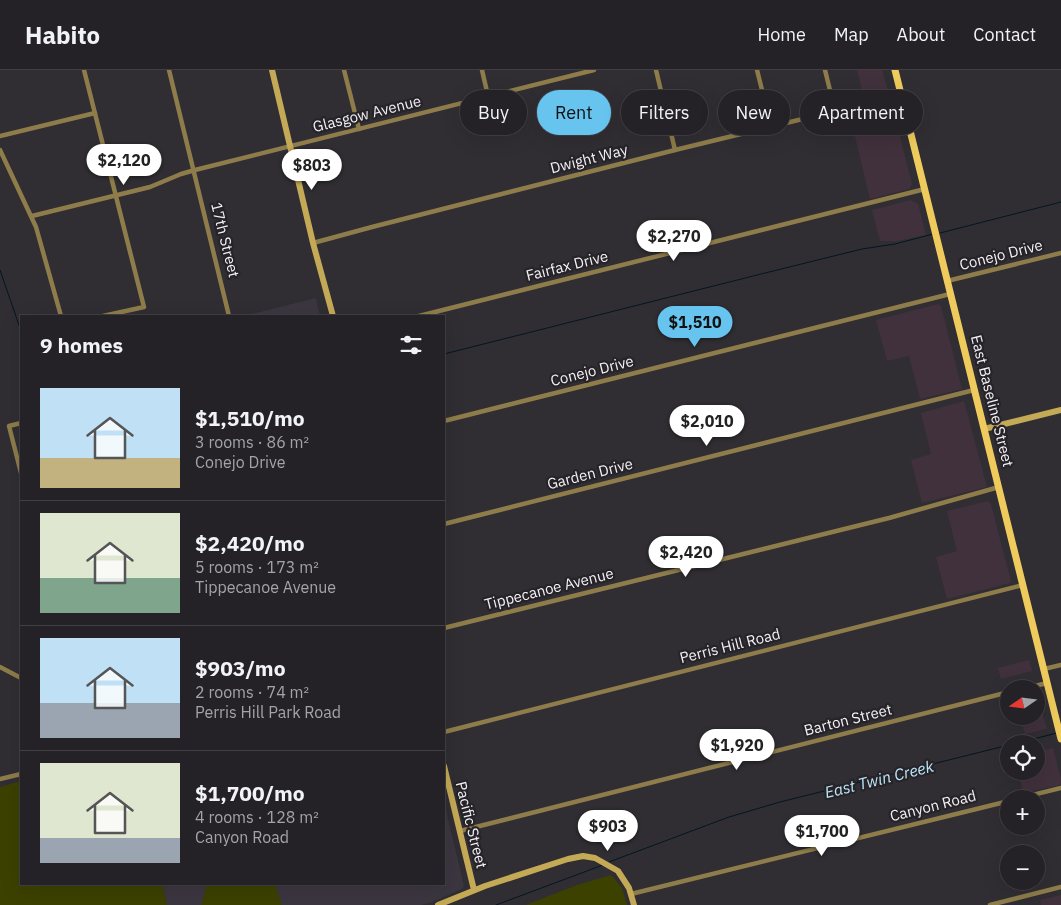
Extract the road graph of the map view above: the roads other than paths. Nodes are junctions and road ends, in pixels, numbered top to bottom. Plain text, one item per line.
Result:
1 (84, 70) edge
2 (169, 70) edge
3 (272, 70) edge
4 (344, 70) edge
5 (482, 70) edge
6 (594, 70) edge
7 (656, 70) edge
8 (757, 70) edge
9 (825, 70) edge
10 (895, 70) edge
11 (487, 90) edge
12 (512, 90) edge
13 (762, 90) edge
14 (830, 90) edge
15 (900, 90) edge
16 (460, 103) edge
17 (95, 113) junction
18 (359, 129) junction
19 (735, 135) edge
20 (911, 135) edge
21 (0, 136) edge
22 (291, 146) junction
23 (0, 150) edge
24 (675, 150) junction
25 (195, 170) junction
26 (925, 189) junction
27 (116, 196) junction
28 (32, 216) junction
29 (314, 243) junction
30 (1061, 253) edge
31 (947, 281) junction
32 (950, 294) junction
33 (61, 315) edge
34 (108, 315) edge
35 (230, 315) edge
36 (333, 315) edge
37 (423, 315) edge
38 (974, 390) junction
39 (1061, 410) edge
40 (445, 421) edge
41 (20, 423) edge
42 (984, 429) junction
43 (20, 470) edge
44 (1000, 488) junction
45 (445, 524) edge
46 (1023, 585) junction
47 (445, 628) edge
48 (1061, 665) edge
49 (0, 666) edge
50 (1044, 669) junction
51 (20, 677) edge
52 (1047, 683) joint
53 (1000, 694) edge
54 (445, 732) edge
55 (1061, 739) edge
56 (445, 770) edge
57 (20, 774) edge
58 (0, 779) edge
59 (1061, 788) edge
60 (1045, 792) edge
61 (1000, 803) edge
62 (460, 831) junction
63 (1061, 887) edge
64 (474, 890) junction
65 (631, 894) junction
66 (438, 905) edge
67 (634, 905) edge
68 (990, 905) edge

1 - 17 street
2 - 25 street, 17th Street
3 - 22 street
4 - 18 street
5 - 11 street
6 - 12 street, Glasgow Avenue
7 - 24 street
8 - 13 street
9 - 14 street
10 - 15 main road, East Baseline Street
16 - 18 street, Glasgow Avenue
17 - 21 street
17 - 27 street
18 - 22 street, Glasgow Avenue
19 - 24 street, Dwight Way
20 - 26 main road, East Baseline Street
22 - 25 street, Glasgow Avenue
22 - 29 street
23 - 28 street
24 - 29 street, Dwight Way
25 - 27 street, Glasgow Avenue
25 - 35 street, 17th Street
26 - 31 main road, East Baseline Street
26 - 37 street, Fairfax Drive
27 - 28 street, Glasgow Avenue
27 - 34 street
28 - 33 street
29 - 36 street
30 - 31 street, Conejo Drive
31 - 32 main road, East Baseline Street
32 - 38 main road, East Baseline Street
32 - 40 street, Conejo Drive
38 - 42 main road, East Baseline Street
38 - 45 street, Garden Drive
39 - 42 street
41 - 43 street
42 - 44 main road, East Baseline Street
44 - 46 main road, East Baseline Street
44 - 47 street, Tippecanoe Avenue
46 - 50 main road, East Baseline Street
46 - 54 street, Perris Hill Road
48 - 50 street
49 - 51 street
50 - 52 main road, East Baseline Street
52 - 55 main road, East Baseline Street
53 - 62 street, Barton Street
56 - 62 street, Pacific Street
57 - 58 street
59 - 60 street
61 - 65 street, Canyon Road
62 - 64 street, Pacific Street
63 - 68 street
64 - 65 street
64 - 66 street
65 - 67 street

